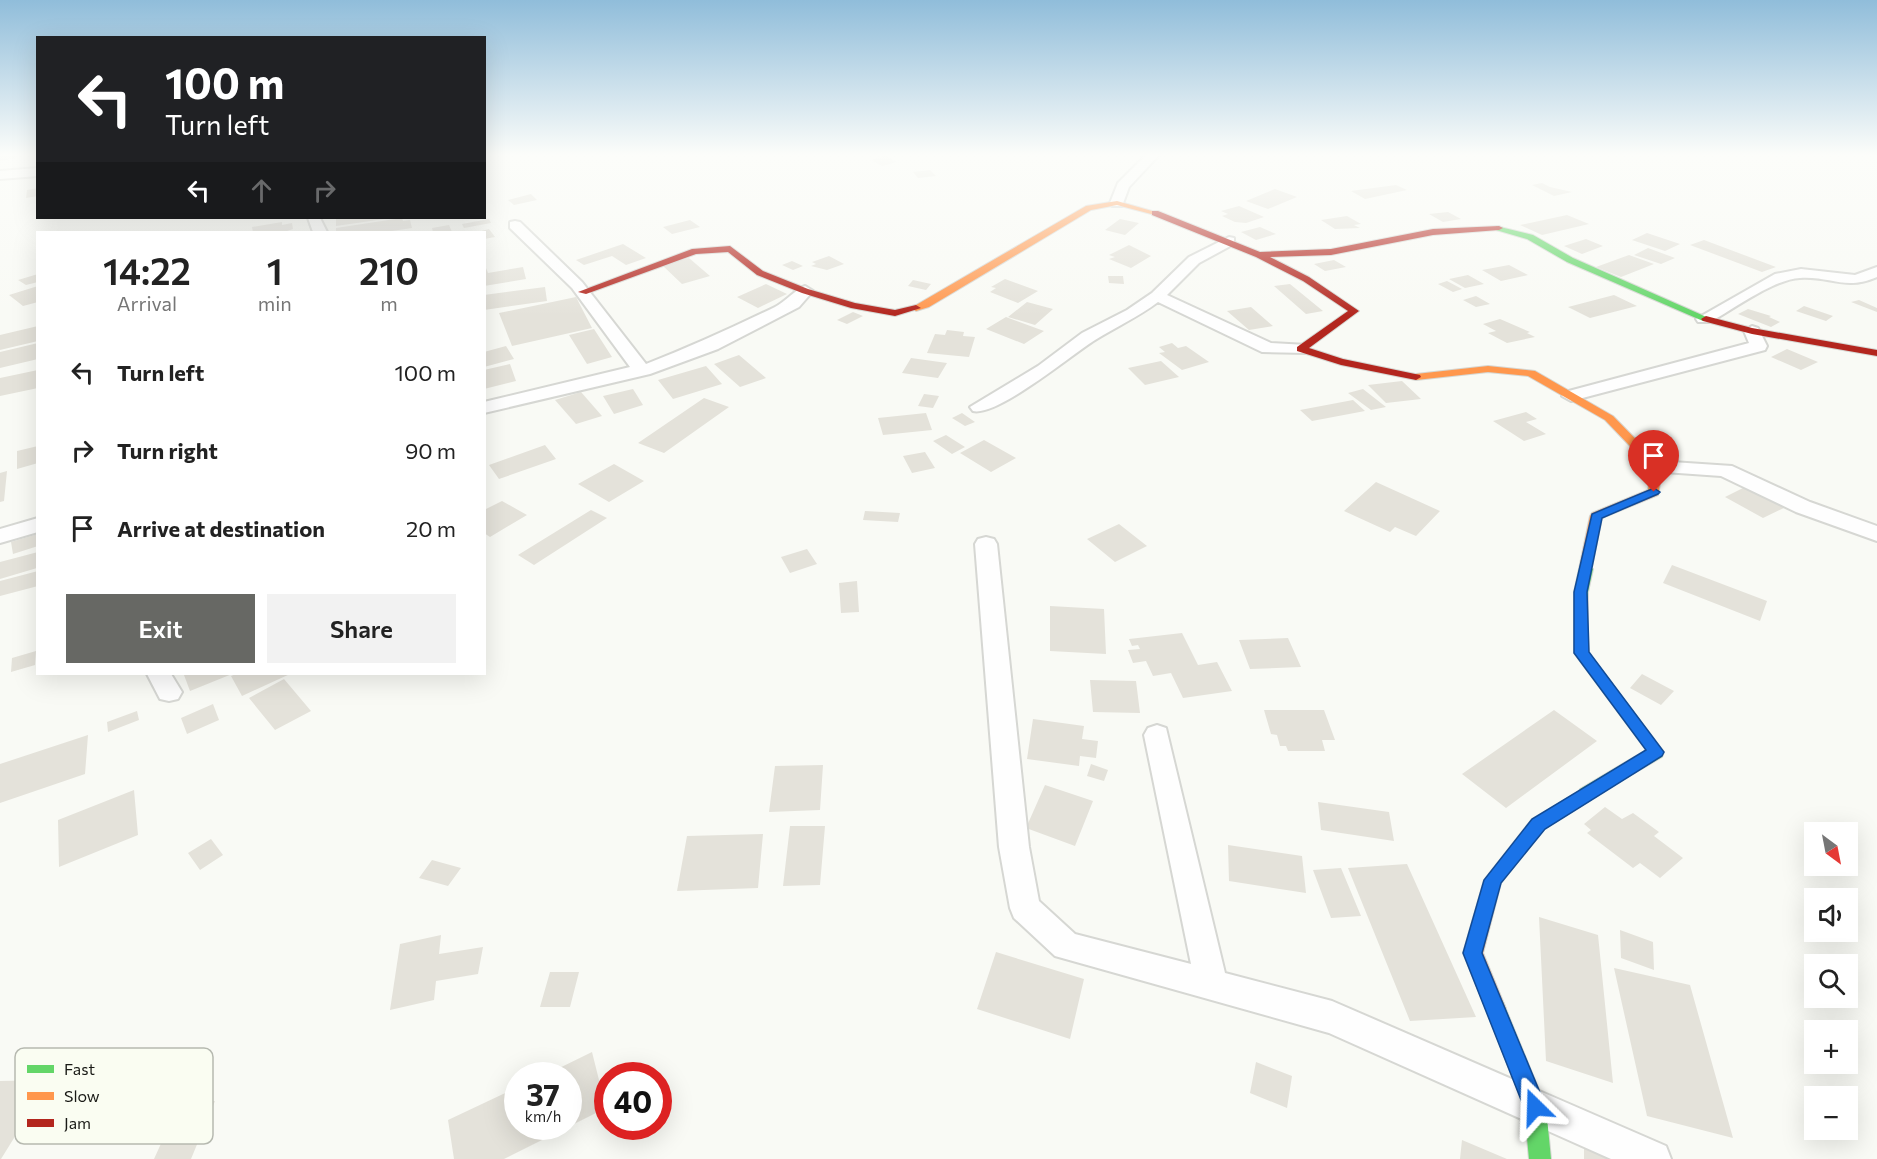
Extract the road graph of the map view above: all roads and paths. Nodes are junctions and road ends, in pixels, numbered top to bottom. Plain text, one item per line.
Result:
1 (1089, 208) edge
2 (1144, 208) edge
3 (515, 225) dead end
4 (1229, 241) junction
5 (1207, 252) junction
6 (1254, 253) junction
7 (1877, 271) edge
8 (805, 291) junction
9 (583, 292) junction
10 (1157, 296) junction
11 (1704, 319) junction
12 (1752, 331) junction
13 (1301, 349) junction
14 (1877, 353) edge
15 (640, 368) junction
16 (1571, 396) junction
17 (979, 407) dead end
18 (486, 408) edge
19 (1657, 467) junction
20 (36, 526) edge
21 (1877, 534) edge
22 (0, 536) edge
23 (986, 544) dead end
24 (1157, 735) dead end
25 (1210, 984) junction
26 (1535, 1107) junction
27 (1540, 1159) edge
28 (1653, 1159) edge

1 - 8 street
2 - 4 street
3 - 9 street
4 - 5 street
4 - 6 street
5 - 6 street
5 - 10 street
6 - 11 street
6 - 13 street
7 - 11 street
8 - 9 street
8 - 15 street
9 - 15 street
10 - 13 street
10 - 17 street
11 - 12 street
12 - 14 street
12 - 16 street
13 - 16 street
15 - 18 street
16 - 19 street
19 - 21 street
19 - 26 street
20 - 22 street
23 - 25 street
24 - 25 street
25 - 26 street
26 - 27 street
26 - 28 street

